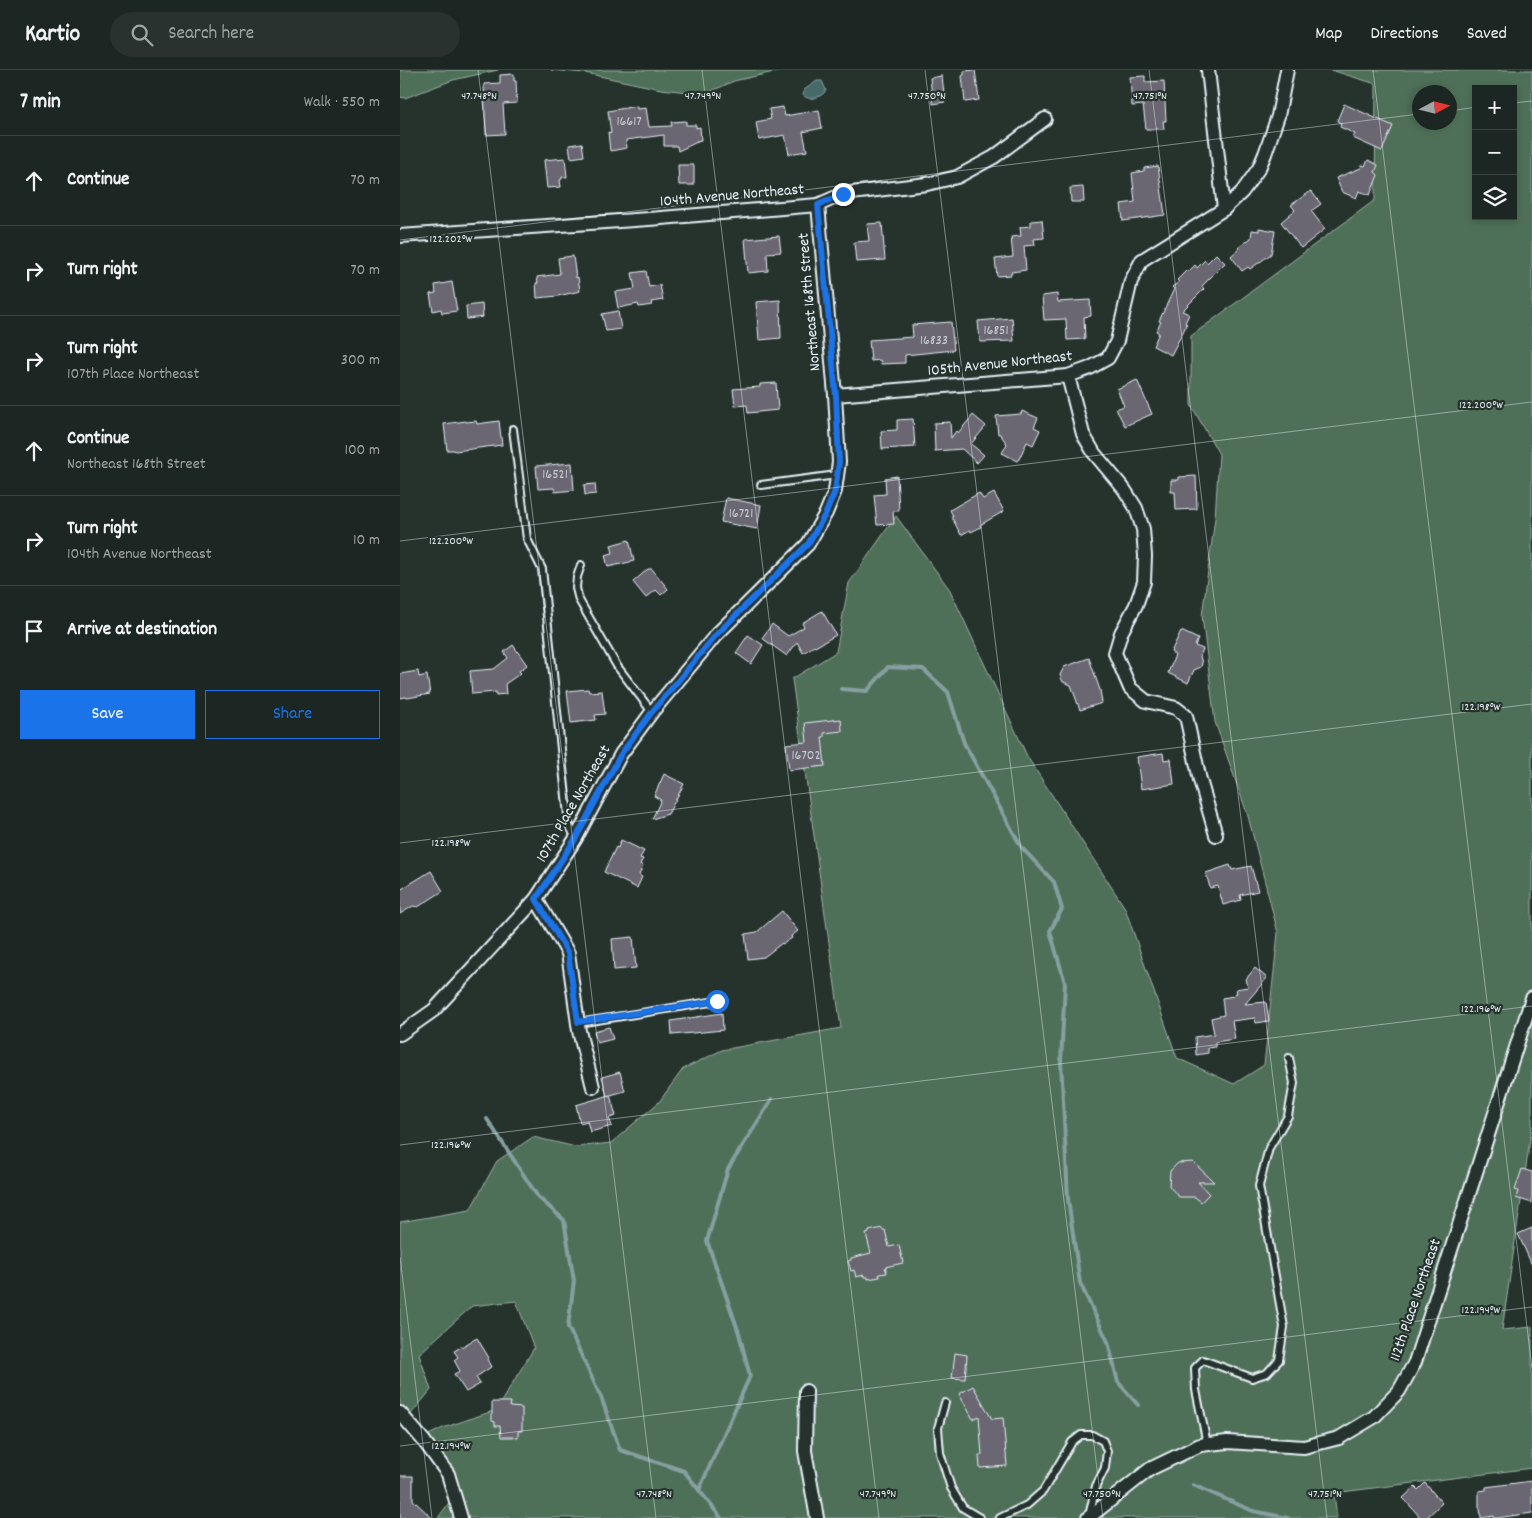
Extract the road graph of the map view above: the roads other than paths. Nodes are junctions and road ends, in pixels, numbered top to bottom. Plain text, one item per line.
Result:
1 (1208, 70) edge
2 (1287, 70) edge
3 (1045, 119) dead end
4 (818, 205) junction
5 (1224, 209) junction
6 (400, 236) edge
7 (1068, 376) junction
8 (836, 396) junction
9 (513, 430) dead end
10 (837, 475) junction
11 (761, 485) dead end
12 (581, 565) dead end
13 (652, 712) junction
14 (1216, 835) dead end
15 (576, 838) junction
16 (536, 899) junction
17 (1532, 998) edge
18 (717, 1001) dead end
19 (578, 1022) junction
20 (400, 1034) edge
21 (1290, 1058) dead end
22 (593, 1087) dead end
23 (806, 1391) dead end
24 (945, 1403) dead end
25 (402, 1419) edge
26 (1207, 1444) junction
27 (461, 1518) edge
28 (817, 1518) edge
29 (980, 1518) edge
30 (1000, 1518) edge
31 (1088, 1518) edge

1 - 5 street
2 - 5 street, 105th Avenue Northeast
3 - 4 street, 104th Avenue Northeast
4 - 6 street, 104th Avenue Northeast
4 - 8 street, Northeast 168th Street
5 - 7 street, 105th Avenue Northeast
7 - 8 street, 105th Avenue Northeast
7 - 14 street
8 - 10 street, 107th Place Northeast
9 - 15 lane
10 - 11 lane
10 - 13 street, 107th Place Northeast
12 - 13 lane
13 - 15 street, 107th Place Northeast
15 - 16 street, 107th Place Northeast
16 - 19 street
16 - 20 street, 107th Place Northeast
17 - 26 street, 112th Place Northeast
18 - 19 lane
19 - 22 street
21 - 26 lane
23 - 28 street
24 - 29 lane
25 - 27 street
26 - 31 street, 112th Place Northeast
30 - 31 lane

